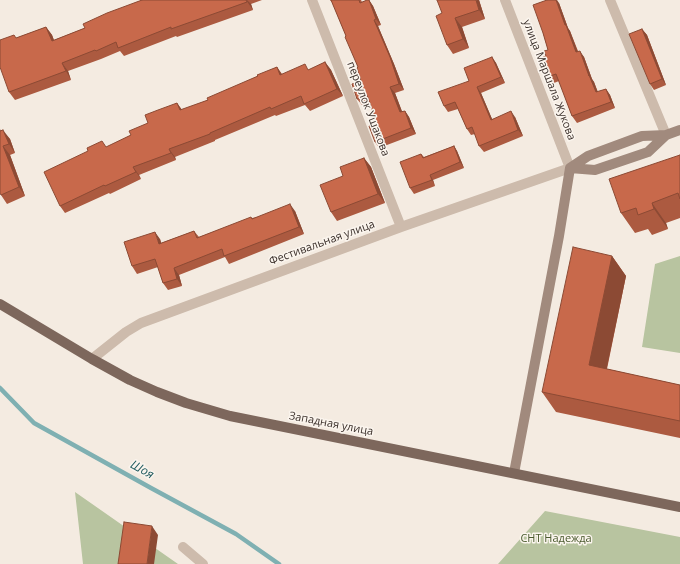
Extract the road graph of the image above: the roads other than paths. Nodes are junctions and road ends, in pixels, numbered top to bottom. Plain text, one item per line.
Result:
1 (312, 0) edge
2 (505, 0) edge
3 (610, 0) edge
4 (680, 130) edge
5 (666, 135) junction
6 (570, 168) junction
7 (401, 227) junction
8 (0, 304) edge
9 (92, 359) junction
10 (514, 473) junction
11 (680, 506) edge
12 (183, 547) dead end
13 (203, 564) edge

1 - 7 street, переулок Ушакова
2 - 6 street, улица Маршала Жукова
3 - 5 street
4 - 5 street, Фестивальная улица
5 - 6 street, Фестивальная улица
5 - 6 street, Фестивальная улица
6 - 7 street, Фестивальная улица
6 - 10 street
7 - 9 street, Фестивальная улица
8 - 9 main road, Западная улица
9 - 10 main road, Западная улица
10 - 11 main road, Западная улица
12 - 13 street

